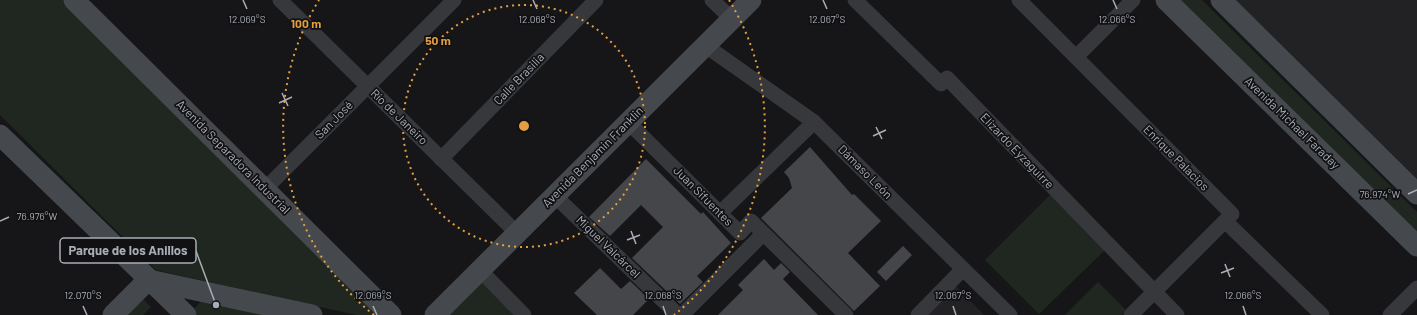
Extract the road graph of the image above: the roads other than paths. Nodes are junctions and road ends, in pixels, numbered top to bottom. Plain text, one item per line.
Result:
1 (74, 0) edge
2 (454, 0) edge
3 (596, 0) edge
4 (712, 0) edge
5 (751, 0) edge
6 (855, 0) edge
7 (1019, 0) edge
8 (1133, 0) edge
9 (1166, 0) edge
10 (1221, 0) edge
11 (287, 2) edge
12 (732, 19) junction
13 (706, 46) junction
14 (1076, 58) junction
15 (368, 86) junction
16 (628, 122) junction
17 (814, 122) junction
18 (0, 134) edge
19 (441, 158) junction
20 (265, 189) junction
21 (1417, 194) edge
22 (554, 196) junction
23 (720, 213) junction
24 (1225, 221) junction
25 (517, 234) junction
26 (763, 234) junction
27 (1417, 246) edge
28 (963, 269) junction
29 (480, 270) junction
30 (149, 280) junction
31 (1417, 288) edge
32 (195, 290) junction
33 (1154, 292) junction
34 (176, 312) edge
35 (687, 313) edge
36 (113, 315) edge
37 (312, 315) edge
38 (391, 315) edge
39 (435, 315) edge
40 (524, 315) edge
41 (846, 315) edge
42 (918, 315) edge
43 (1010, 315) edge
44 (1131, 315) edge
45 (1177, 315) edge
46 (1322, 315) edge
47 (1390, 315) edge

1 - 20 street, Avenida Separadora Industrial
2 - 15 street, San José
3 - 19 street, Calle Brasilia
4 - 12 street
5 - 12 street, Avenida Benjamin Franklin
6 - 33 street, Elizardo Eyzaguirre
7 - 14 street, Enrique Palacios
8 - 14 street
9 - 27 street, Avenida Michael Faraday
10 - 21 street
11 - 15 street, Río de Janeiro
12 - 13 street, Avenida Benjamin Franklin
13 - 16 street, Avenida Benjamin Franklin
13 - 17 street, Dámaso León
14 - 24 street, Enrique Palacios
15 - 19 street, Río de Janeiro
15 - 20 street, San José
16 - 22 street, Avenida Benjamin Franklin
16 - 23 street, Juan Sifuentes
17 - 23 street
17 - 28 street, Dámaso León
18 - 30 street
19 - 25 street, Río de Janeiro
20 - 38 street, Avenida Separadora Industrial
22 - 25 street, Avenida Benjamin Franklin
22 - 35 street, Miguel Valcárcel
23 - 26 street, Juan Sifuentes
24 - 33 street
24 - 46 street
25 - 29 street, Avenida Benjamin Franklin
26 - 35 street, Miguel Valcárcel
26 - 41 street, Juan Sifuentes
28 - 42 street
28 - 43 street, Dámaso León
29 - 39 street, Avenida Benjamin Franklin
29 - 40 street
30 - 32 street
30 - 34 street
30 - 36 street
31 - 47 street
32 - 34 street
32 - 37 street
33 - 44 street
33 - 45 street, Elizardo Eyzaguirre

